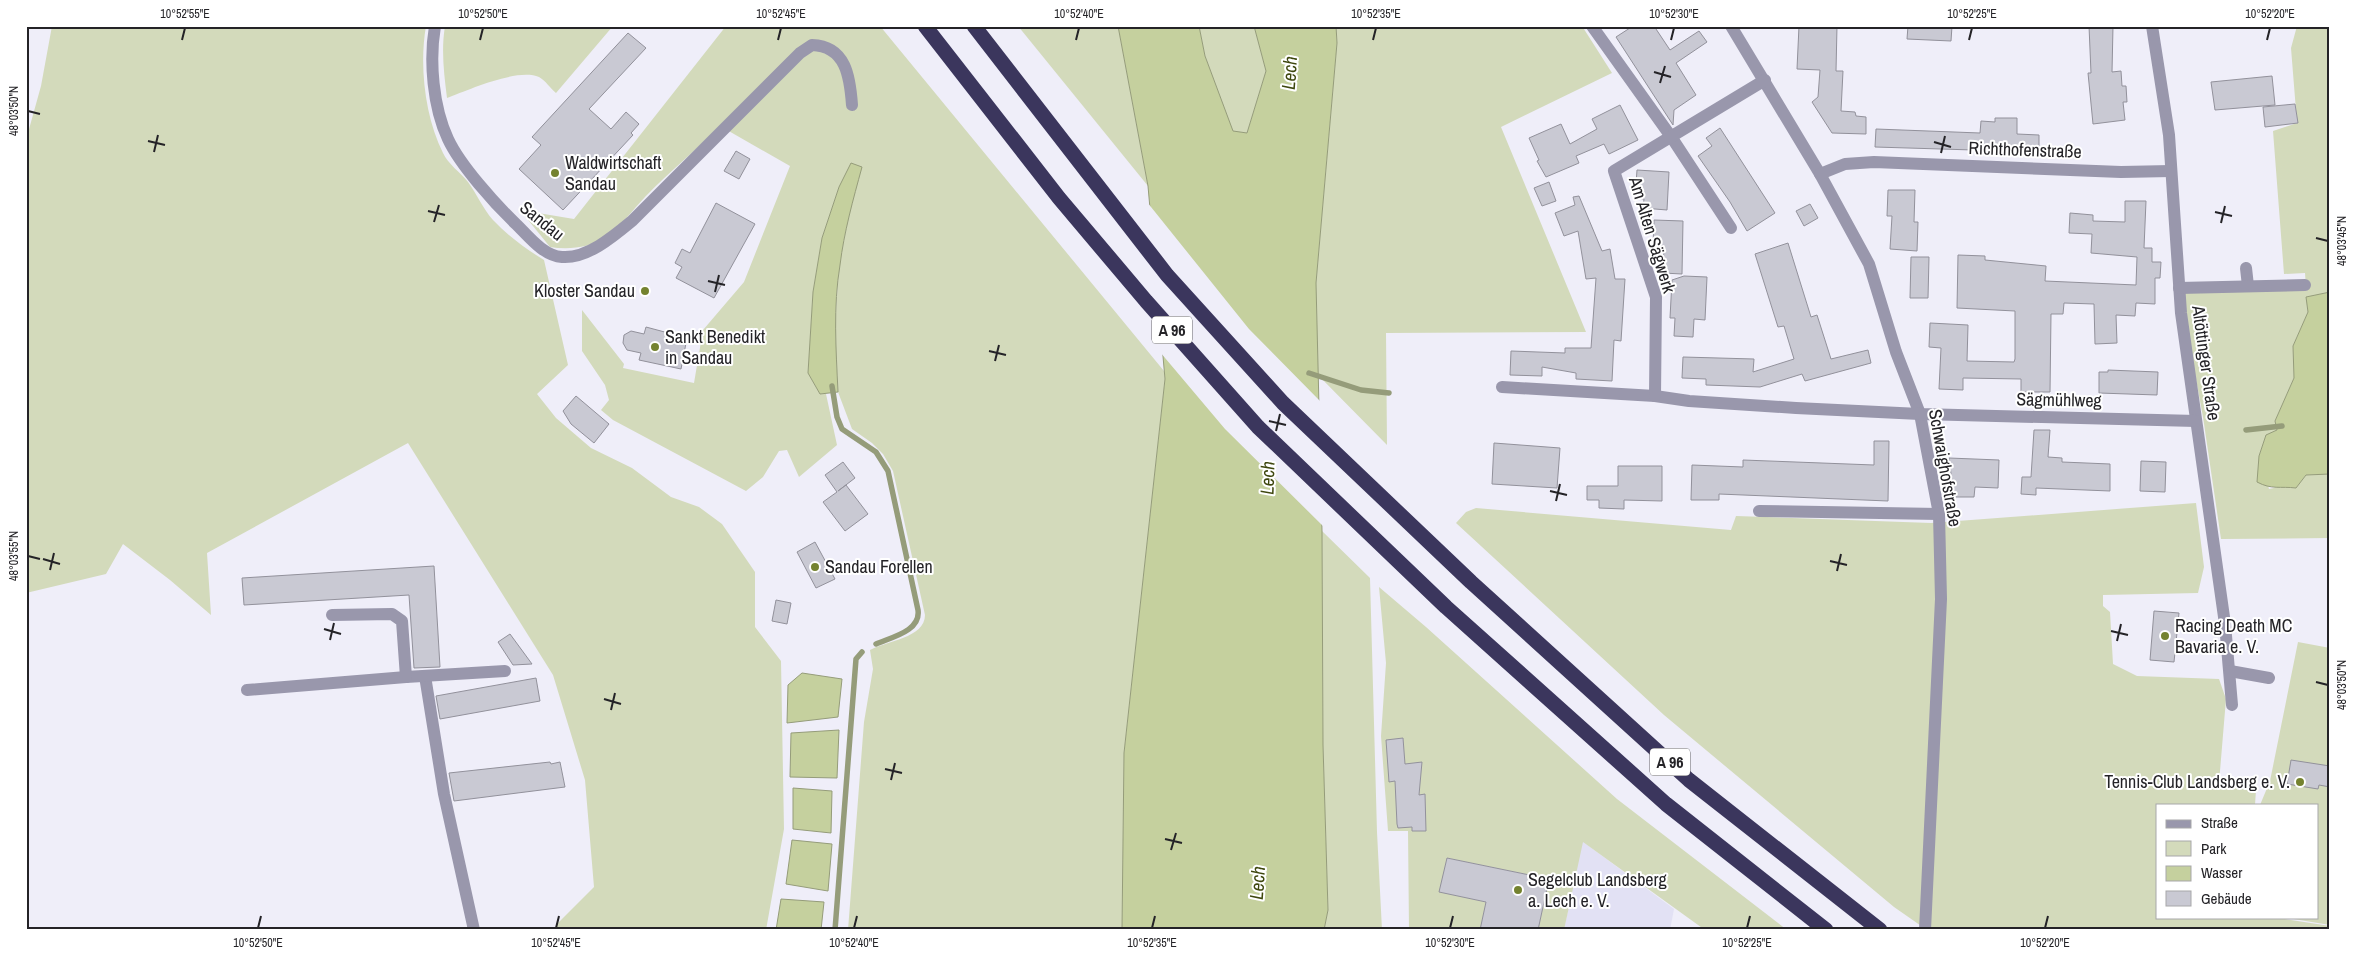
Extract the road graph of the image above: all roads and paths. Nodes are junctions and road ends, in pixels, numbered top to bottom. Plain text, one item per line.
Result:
1 (435, 26) edge
2 (926, 26) edge
3 (974, 26) edge
4 (1592, 26) edge
5 (1731, 26) edge
6 (2152, 26) edge
7 (1765, 80) junction
8 (852, 105) dead end
9 (1672, 138) junction
10 (2171, 171) junction
11 (1820, 174) junction
12 (1731, 228) dead end
13 (2246, 268) dead end
14 (2305, 285) dead end
15 (2248, 286) junction
16 (2179, 288) junction
17 (1502, 387) dead end
18 (1655, 396) junction
19 (1920, 414) junction
20 (2196, 421) junction
21 (1760, 511) dead end
22 (1939, 514) junction
23 (332, 615) dead end
24 (505, 671) dead end
25 (2230, 671) junction
26 (425, 676) junction
27 (406, 677) junction
28 (2268, 678) dead end
29 (246, 690) dead end
30 (2232, 705) dead end
31 (474, 930) edge
32 (1826, 930) edge
33 (1880, 930) edge
34 (1925, 930) edge

1 - 8 street, Sandau
2 - 32 highway, A 96
3 - 33 highway, A 96
4 - 9 street
5 - 7 street, Schwaighofstraße
6 - 10 street, Altöttinger Straße
7 - 9 street, Am Alten Sägwerk
7 - 11 street, Schwaighofstraße
9 - 12 street
9 - 18 street, Am Alten Sägwerk
10 - 11 street, Richthofenstraße
10 - 16 street, Altöttinger Straße
11 - 19 street, Schwaighofstraße
13 - 15 street
14 - 15 street
15 - 16 street
16 - 20 street, Altöttinger Straße
17 - 18 street
18 - 19 street
19 - 20 street, Sägmühlweg
19 - 22 street, Schwaighofstraße
20 - 25 street, Altöttinger Straße
21 - 22 street
22 - 34 street, Schwaighofstraße
23 - 27 street
24 - 26 street
25 - 28 street
25 - 30 street, Altöttinger Straße
26 - 27 street
26 - 31 street
27 - 29 street

